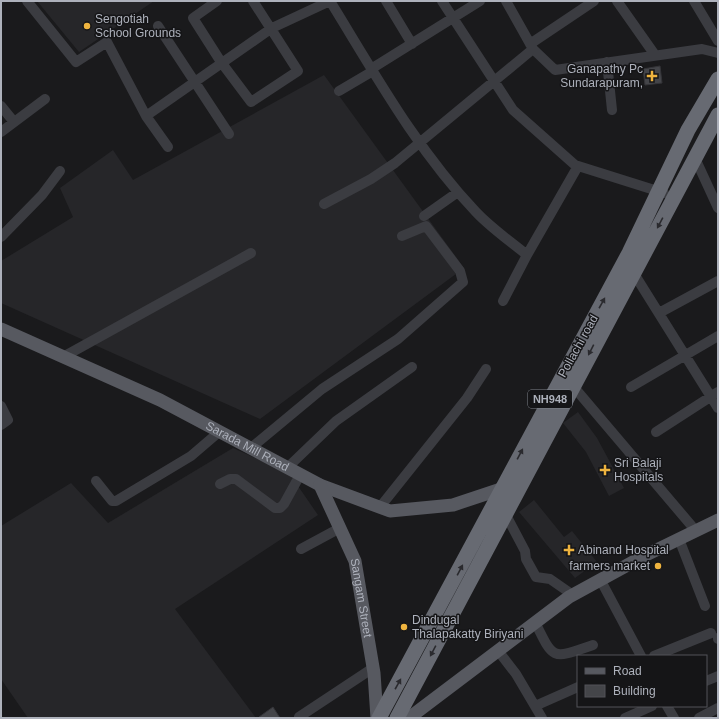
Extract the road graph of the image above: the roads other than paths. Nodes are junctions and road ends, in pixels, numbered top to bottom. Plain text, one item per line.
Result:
1 (27, 1) edge
2 (217, 1) edge
3 (253, 1) edge
4 (330, 1) edge
5 (386, 1) edge
6 (442, 1) edge
7 (480, 1) edge
8 (506, 1) edge
9 (594, 1) edge
10 (617, 1) edge
11 (694, 1) edge
12 (453, 18) junction
13 (158, 26) dead end
14 (272, 28) junction
15 (718, 41) edge
16 (412, 44) junction
17 (532, 47) junction
18 (718, 53) edge
19 (655, 55) junction
20 (221, 62) junction
21 (607, 62) junction
22 (372, 70) junction
23 (718, 79) edge
24 (195, 81) junction
25 (494, 82) junction
26 (339, 91) dead end
27 (45, 99) dead end
28 (1, 106) edge
29 (612, 110) dead end
30 (146, 116) junction
31 (717, 118) edge
32 (14, 122) junction
33 (1, 132) edge
34 (230, 134) dead end
35 (419, 142) junction
36 (168, 147) dead end
37 (695, 158) junction
38 (578, 166) junction
39 (60, 170) dead end
40 (659, 191) junction
41 (458, 192) junction
42 (673, 198) junction
43 (324, 204) dead end
44 (718, 208) edge
45 (424, 216) dead end
46 (402, 236) dead end
47 (1, 237) edge
48 (251, 254) dead end
49 (527, 255) junction
50 (633, 272) junction
51 (718, 281) edge
52 (503, 301) dead end
53 (659, 313) junction
54 (1, 329) edge
55 (718, 336) edge
56 (686, 354) junction
57 (63, 357) junction
58 (412, 367) dead end
59 (486, 369) dead end
60 (573, 386) junction
61 (630, 386) dead end
62 (715, 395) edge
63 (1, 406) edge
64 (718, 408) edge
65 (1, 425) edge
66 (219, 432) junction
67 (656, 432) dead end
68 (251, 448) junction
69 (287, 468) junction
70 (300, 475) junction
71 (96, 481) dead end
72 (220, 484) dead end
73 (320, 485) junction
74 (510, 492) junction
75 (380, 507) junction
76 (506, 515) junction
77 (718, 520) edge
78 (340, 528) junction
79 (696, 531) junction
80 (679, 539) junction
81 (302, 548) dead end
82 (600, 579) junction
83 (573, 595) junction
84 (705, 606) dead end
85 (535, 622) junction
86 (716, 637) edge
87 (593, 645) dead end
88 (499, 652) junction
89 (640, 655) edge
90 (657, 655) edge
91 (374, 668) junction
92 (718, 676) edge
93 (707, 681) edge
94 (577, 687) edge
95 (535, 706) junction
96 (650, 707) edge
97 (668, 707) edge
98 (718, 708) edge
99 (299, 717) edge
100 (378, 718) edge
101 (397, 718) edge
102 (409, 718) edge
103 (542, 718) edge
104 (625, 718) edge
105 (674, 718) edge
106 (699, 718) edge

1 - 30 street
2 - 20 street
3 - 14 street
4 - 14 street
4 - 22 street
5 - 16 street
6 - 12 street
7 - 12 street
8 - 17 street
9 - 17 street
10 - 19 street
11 - 15 street
12 - 16 street
12 - 25 street
13 - 24 street
14 - 20 street
14 - 20 street
16 - 22 street
17 - 21 street
17 - 25 street
18 - 19 street
19 - 21 street
20 - 24 street
21 - 29 street
22 - 26 street
22 - 35 street
23 - 40 highway, Pollachi road / NH948
24 - 30 street
24 - 34 street
25 - 35 street
25 - 38 street
27 - 32 street
28 - 32 street
30 - 36 street
31 - 37 highway, NH948
32 - 33 street
35 - 41 street
35 - 43 street
37 - 42 highway, NH948
37 - 44 street
38 - 40 street
38 - 49 street
39 - 47 street
40 - 42 street
74 -> 40 highway, Pollachi road / NH948
41 - 45 street
41 - 49 street
42 -> 50 highway, NH948
46 - 68 street
48 - 57 street
49 - 52 street
50 - 53 street
50 -> 60 highway, NH948
51 - 53 street
53 - 56 street
54 - 57 main road, Sarada Mill Road
55 - 56 street
56 - 61 street
56 - 62 street
57 - 66 main road, Sarada Mill Road
58 - 69 street
59 - 75 street
60 - 74 highway, NH948
60 - 79 street
62 - 64 street
62 - 67 street
63 - 65 street
66 - 68 main road, Sarada Mill Road
66 - 71 street
68 - 69 main road, Sarada Mill Road
69 - 70 main road, Sarada Mill Road
70 - 72 street
70 - 73 main road, Sarada Mill Road
73 - 75 main road, Sarada Mill Road
73 - 78 main road, Sangam Street
74 - 75 main road, Sarada Mill Road
74 - 76 highway, NH948
100 -> 74 highway, Pollachi road / NH948
76 - 83 street
76 -> 101 highway, NH948
77 - 79 main road
78 - 81 street
78 - 91 main road, Sangam Street
79 - 80 main road
80 - 82 main road
80 - 84 street
82 - 83 main road
82 - 89 street
83 - 85 main road
85 - 87 street
85 - 88 main road
86 - 90 street
88 - 95 street
88 - 102 main road
91 - 99 street
91 - 100 main road, Sangam Street
92 - 93 street
94 - 95 street
95 - 103 street
96 - 104 street
97 - 105 street
98 - 106 street

